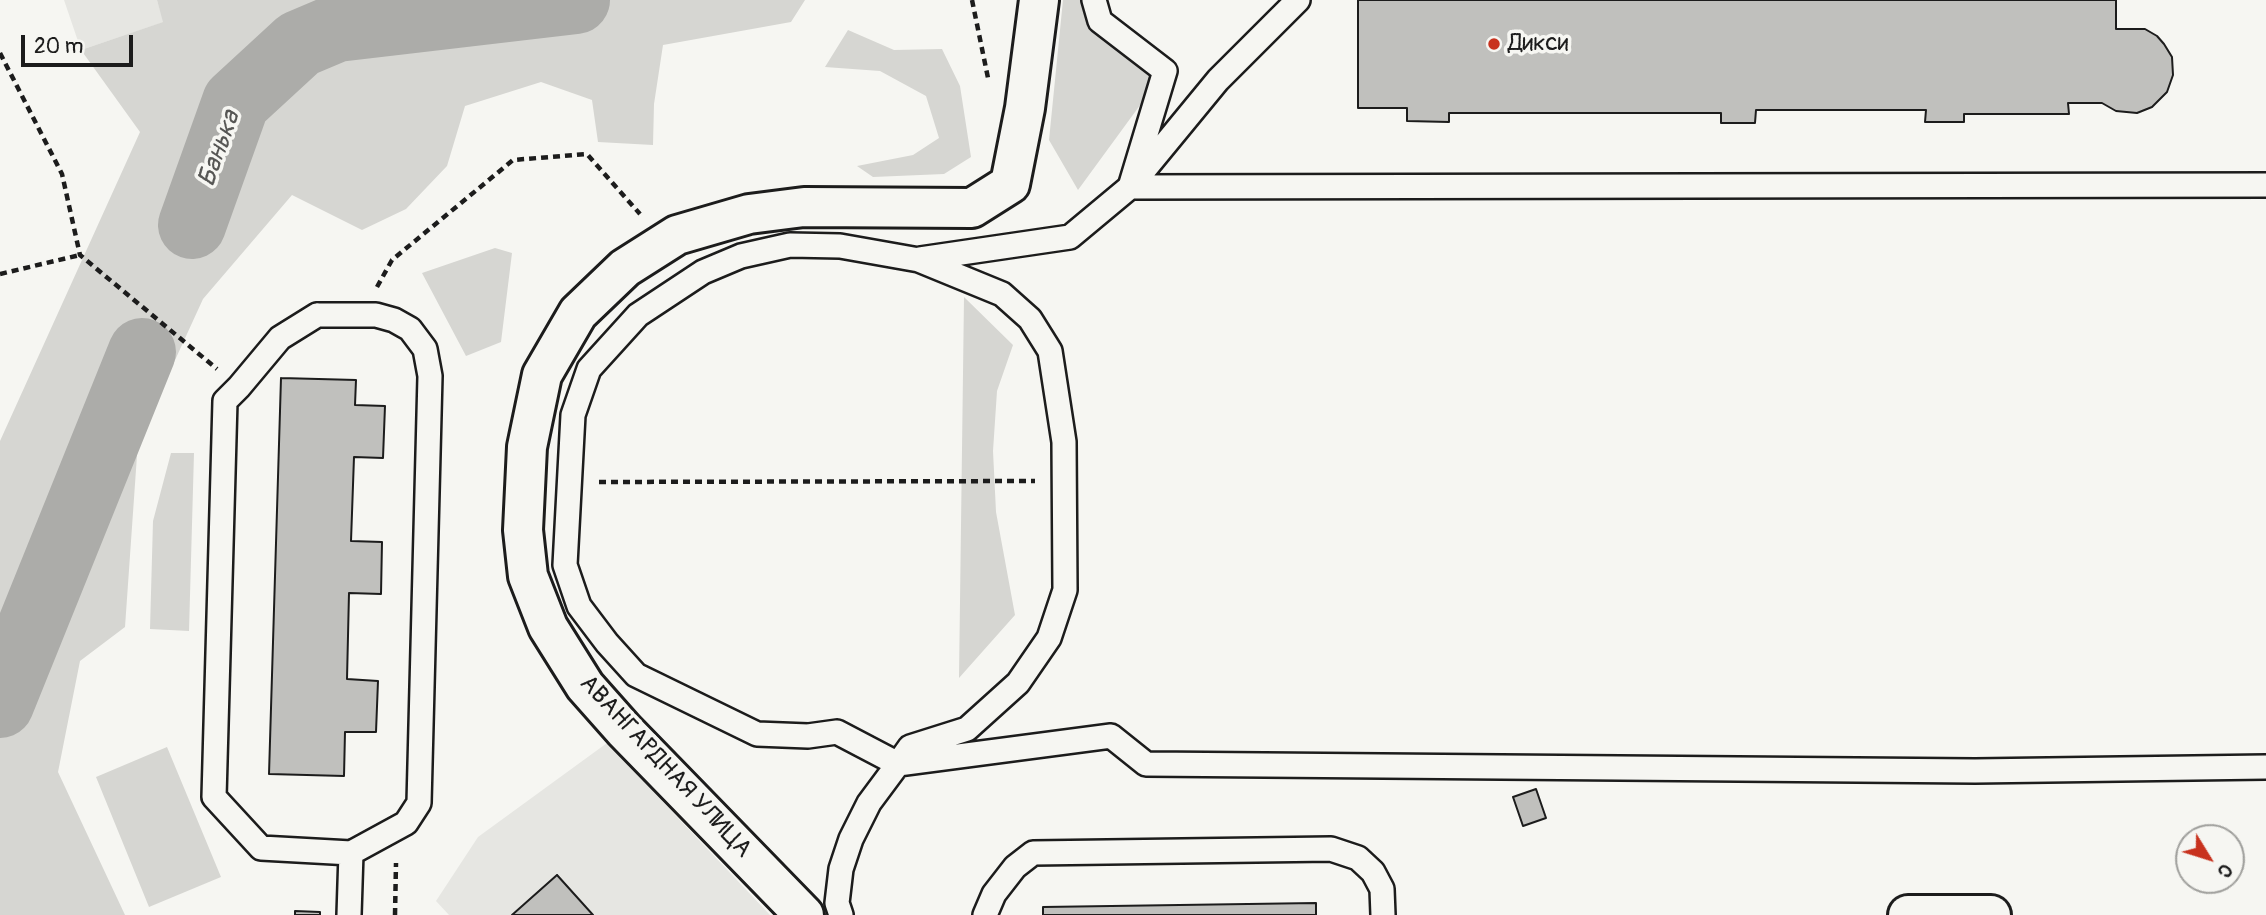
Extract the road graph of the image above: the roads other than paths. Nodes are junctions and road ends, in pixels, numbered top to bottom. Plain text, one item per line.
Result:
1 (1039, 0) edge
2 (1094, 0) edge
3 (1297, 0) edge
4 (2266, 185) edge
5 (1129, 187) junction
6 (919, 260) junction
7 (898, 764) junction
8 (2266, 768) edge
9 (351, 853) junction
10 (349, 915) edge
11 (804, 915) edge
12 (841, 915) edge
13 (985, 915) edge
14 (1383, 915) edge
15 (1908, 915) edge
16 (1991, 915) edge

1 - 11 street, АВАНГАРДНАЯ УЛИЦА
2 - 5 lane
3 - 5 lane
4 - 5 lane
5 - 6 lane
6 - 7 lane
6 - 7 lane
7 - 8 lane
7 - 12 lane
9 - 9 lane
9 - 10 lane
13 - 14 lane
15 - 16 street

